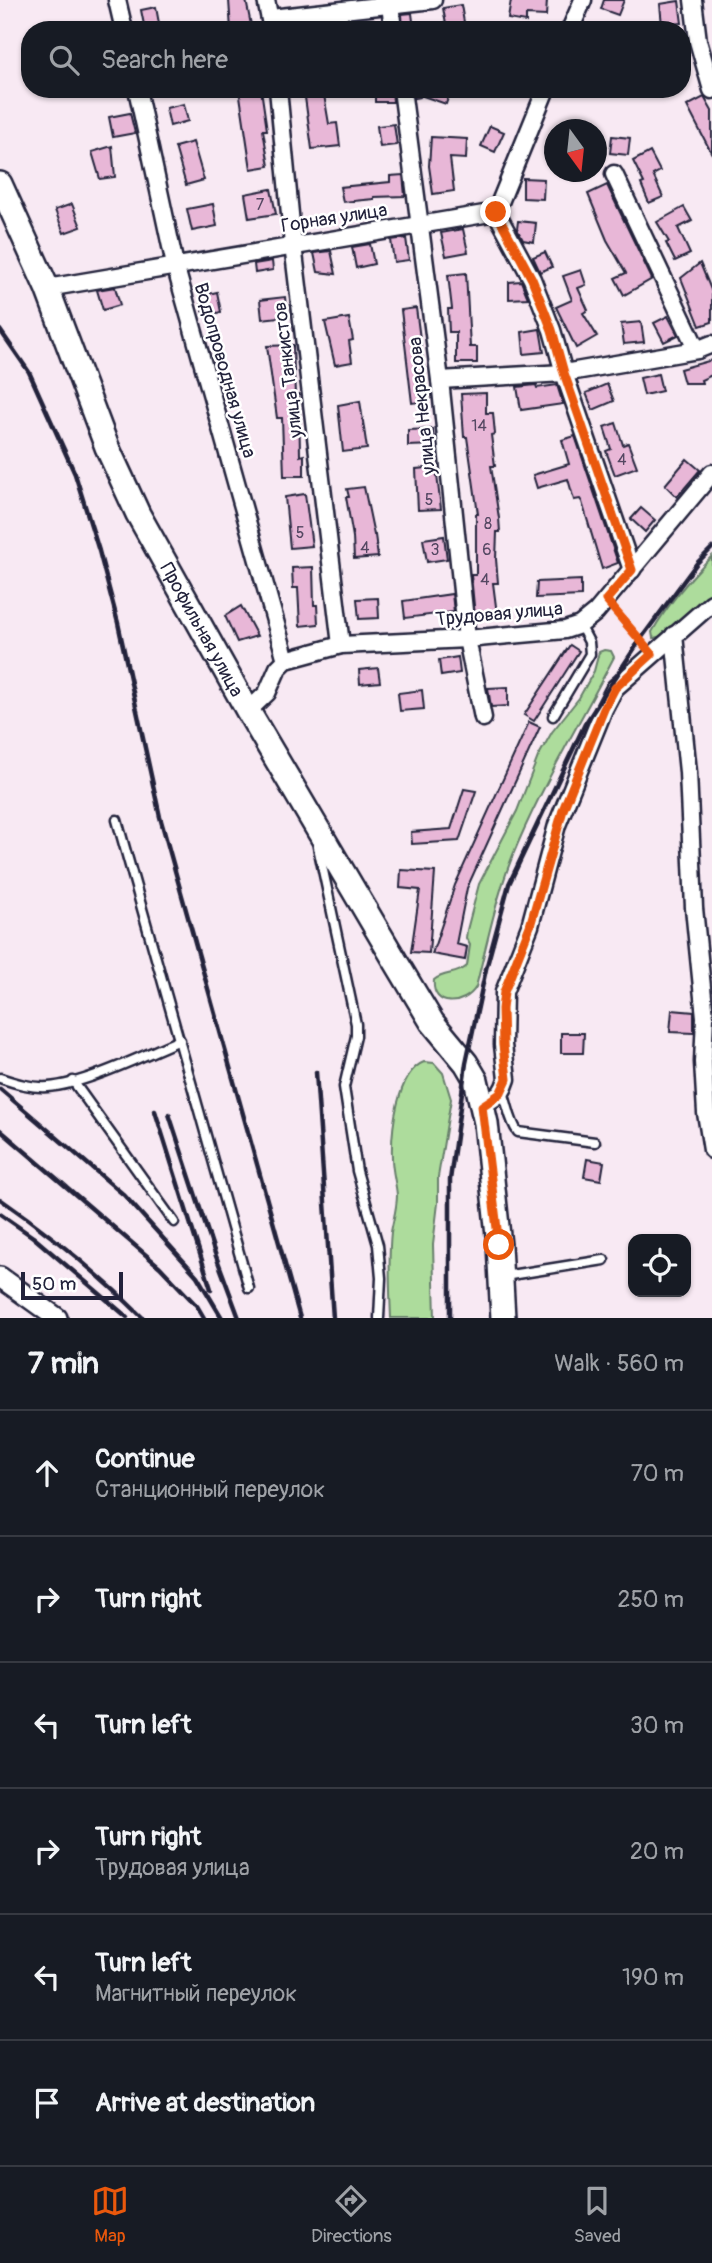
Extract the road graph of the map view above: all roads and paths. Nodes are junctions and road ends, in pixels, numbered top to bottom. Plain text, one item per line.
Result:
1 (117, 0) edge
2 (266, 0) edge
3 (433, 0) edge
4 (583, 0) edge
5 (694, 0) edge
6 (390, 4) junction
7 (122, 21) edge
8 (270, 21) edge
9 (289, 21) edge
10 (392, 21) edge
11 (574, 21) edge
12 (712, 90) edge
13 (139, 98) edge
14 (279, 98) edge
15 (403, 98) edge
16 (542, 98) edge
17 (614, 174) dead end
18 (0, 184) edge
19 (496, 212) junction
20 (420, 225) junction
21 (293, 245) junction
22 (175, 265) junction
23 (47, 288) junction
24 (704, 347) edge
25 (564, 373) junction
26 (440, 380) junction
27 (712, 473) edge
28 (632, 570) junction
29 (606, 600) junction
30 (712, 603) edge
31 (580, 625) junction
32 (674, 635) junction
33 (467, 639) junction
34 (341, 645) junction
35 (652, 654) junction
36 (286, 660) junction
37 (248, 711) junction
38 (553, 716) dead end
39 (482, 718) dead end
40 (117, 820) dead end
41 (314, 823) junction
42 (180, 1040) junction
43 (0, 1078) edge
44 (72, 1081) junction
45 (502, 1090) junction
46 (482, 1106) junction
47 (595, 1142) dead end
48 (712, 1150) edge
49 (174, 1223) dead end
50 (604, 1260) dead end
51 (0, 1277) edge
52 (501, 1277) junction
53 (248, 1288) dead end
54 (57, 1318) edge
55 (379, 1318) edge
56 (503, 1318) edge

1 - 7 street
2 - 8 street
3 - 6 street
4 - 11 street
5 - 12 street
6 - 9 street
6 - 10 street
13 - 22 street, Водопроводная улица
14 - 21 street, улица Танкистов
15 - 20 street, улица Некрасова
16 - 19 street
17 - 24 street
18 - 23 main road, Профильная улица
19 - 20 street, Горная улица
19 - 25 street
20 - 21 street, Горная улица
20 - 26 street, улица Некрасова
21 - 22 street, Горная улица
21 - 34 street, улица Танкистов
22 - 23 street, Горная улица
22 - 36 street, Водопроводная улица
23 - 37 main road, Профильная улица
24 - 25 street
25 - 26 street
25 - 28 street
26 - 33 street, улица Некрасова
27 - 28 street, Трудовая улица
28 - 29 street, Трудовая улица
29 - 31 street, Трудовая улица
29 - 35 path
30 - 32 street
31 - 33 street, Трудовая улица
31 - 38 lane
32 - 35 street
32 - 48 street
33 - 34 street, Трудовая улица
33 - 39 street, улица Некрасова
34 - 36 street, Трудовая улица
35 - 45 street
36 - 37 street
37 - 41 main road, Профильная улица
40 - 42 lane
41 - 46 main road, Профильная улица
41 - 55 lane
42 - 44 lane
42 - 53 lane
43 - 44 lane
44 - 49 lane
45 - 46 street
45 - 47 lane
46 - 52 main road
50 - 52 lane
51 - 54 street
52 - 56 main road

